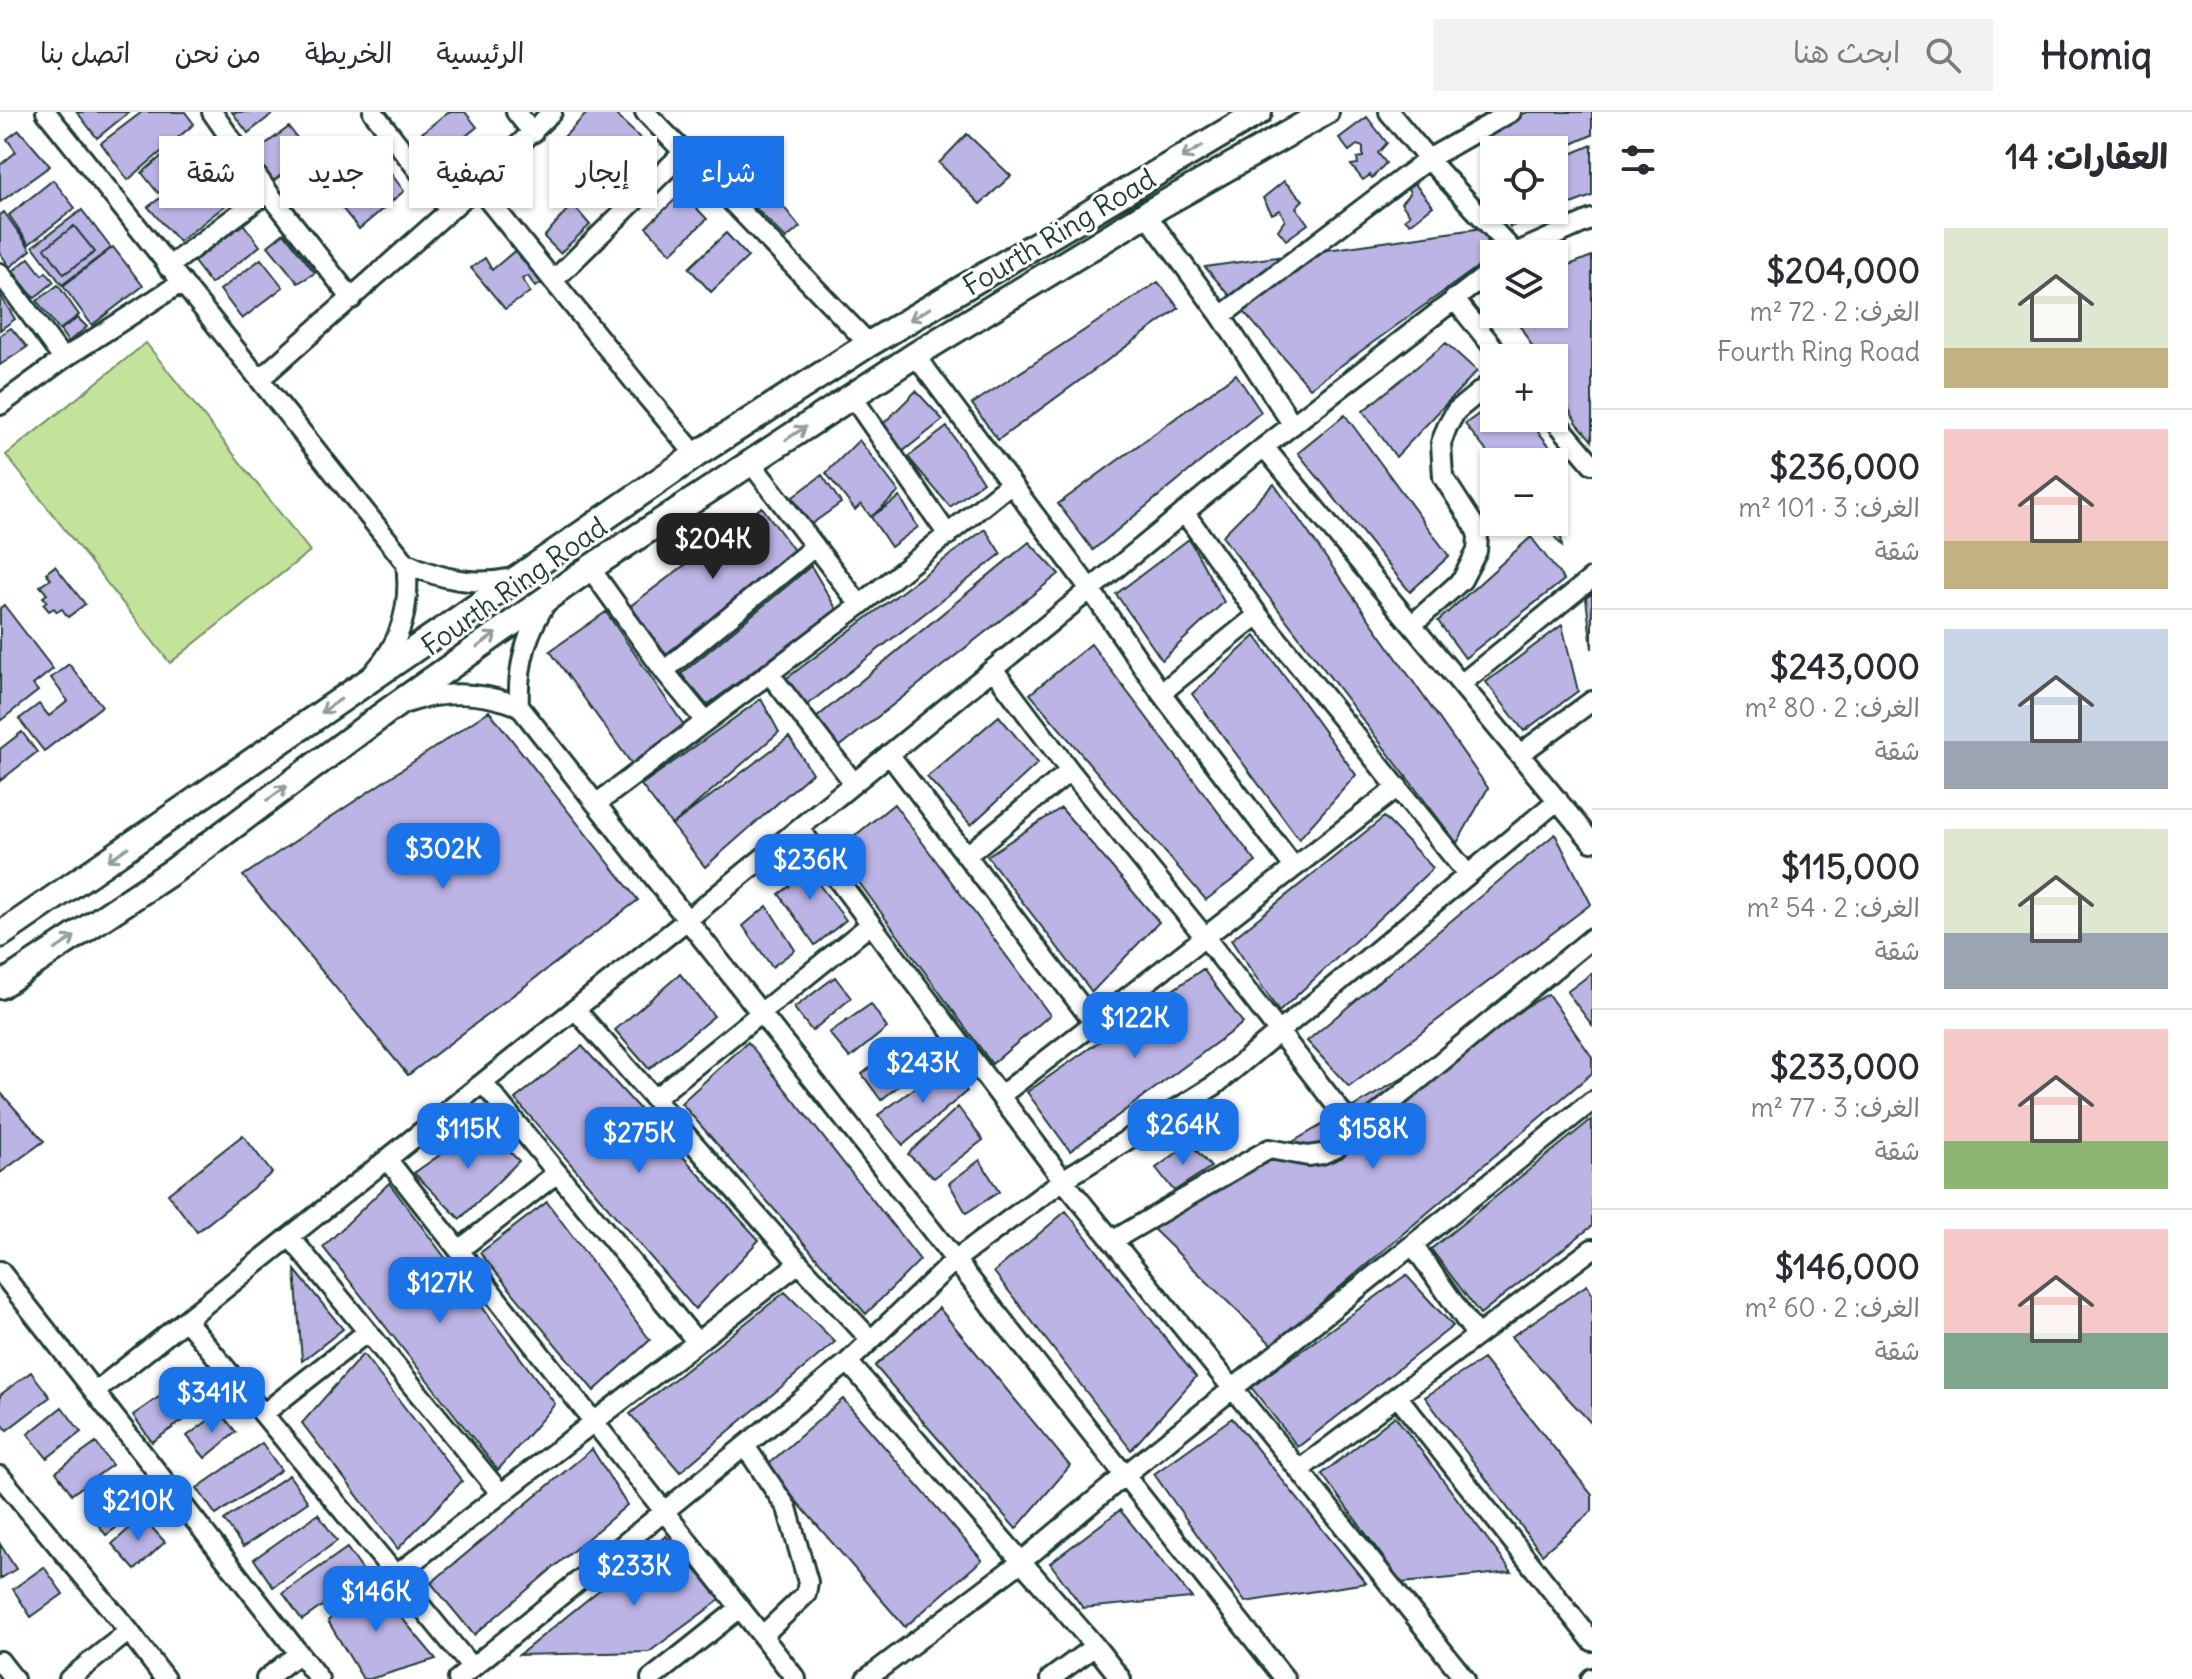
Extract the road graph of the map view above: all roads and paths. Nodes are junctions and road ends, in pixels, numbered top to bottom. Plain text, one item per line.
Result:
1 (46, 112) edge
2 (212, 112) edge
3 (373, 112) edge
4 (516, 112) edge
5 (552, 112) edge
6 (645, 112) edge
7 (1259, 112) edge
8 (1326, 112) edge
9 (1389, 112) edge
10 (1511, 112) edge
11 (533, 133) junction
12 (530, 136) edge
13 (673, 141) edge
14 (1428, 159) junction
15 (673, 163) edge
16 (268, 192) junction
17 (451, 208) edge
18 (495, 208) edge
19 (738, 208) edge
20 (449, 210) junction
21 (1146, 214) junction
22 (1592, 219) edge
23 (1502, 240) edge
24 (1544, 240) edge
25 (168, 267) junction
26 (0, 273) edge
27 (1480, 280) edge
28 (553, 281) junction
29 (182, 282) junction
30 (352, 299) junction
31 (1454, 299) junction
32 (1221, 316) junction
33 (869, 344) junction
34 (1491, 344) edge
35 (915, 355) junction
36 (63, 359) junction
37 (260, 379) junction
38 (1480, 391) edge
39 (852, 396) junction
40 (0, 405) edge
41 (1293, 425) junction
42 (1565, 432) edge
43 (1264, 447) junction
44 (696, 455) junction
45 (751, 463) junction
46 (1592, 464) edge
47 (1010, 484) junction
48 (1184, 512) junction
49 (948, 535) junction
50 (814, 547) junction
51 (406, 563) junction
52 (590, 568) junction
53 (521, 576) junction
54 (1592, 578) edge
55 (1090, 589) junction
56 (555, 591) junction
57 (860, 605) junction
58 (1258, 615) junction
59 (1413, 624) junction
60 (993, 669) junction
61 (664, 671) junction
62 (769, 673) junction
63 (365, 682) junction
64 (1461, 684) junction
65 (1161, 693) junction
66 (1592, 701) edge
67 (519, 706) junction
68 (389, 710) junction
69 (705, 721) junction
70 (889, 754) junction
71 (1520, 754) junction
72 (1070, 771) junction
73 (854, 783) junction
74 (1398, 787) junction
75 (1558, 800) junction
76 (596, 804) junction
77 (799, 828) junction
78 (1592, 842) edge
79 (967, 855) junction
80 (1294, 867) junction
81 (1468, 875) junction
82 (687, 920) junction
83 (871, 924) junction
84 (0, 935) edge
85 (1204, 936) junction
86 (1592, 938) edge
87 (0, 986) edge
88 (575, 1009) junction
89 (761, 1014) junction
90 (1094, 1023) junction
91 (1279, 1032) junction
92 (483, 1083) junction
93 (1000, 1096) junction
94 (654, 1099) junction
95 (1592, 1101) edge
96 (1357, 1132) junction
97 (387, 1159) junction
98 (557, 1173) junction
99 (1063, 1180) junction
100 (290, 1237) junction
101 (1112, 1241) junction
102 (1413, 1245) junction
103 (1592, 1249) edge
104 (459, 1250) junction
105 (955, 1260) junction
106 (799, 1263) junction
107 (0, 1271) edge
108 (186, 1320) junction
109 (367, 1332) junction
110 (1477, 1336) junction
111 (871, 1340) junction
112 (697, 1342) junction
113 (848, 1362) junction
114 (1232, 1390) junction
115 (95, 1392) junction
116 (1397, 1396) junction
117 (263, 1414) junction
118 (594, 1422) junction
119 (745, 1446) junction
120 (1299, 1470) junction
121 (1125, 1475) junction
122 (0, 1476) edge
123 (501, 1494) junction
124 (665, 1511) junction
125 (1021, 1562) junction
126 (396, 1575) junction
127 (740, 1608) junction
128 (129, 1631) junction
129 (762, 1636) junction
130 (1592, 1641) edge
131 (1095, 1646) junction
132 (299, 1653) junction
133 (0, 1661) edge
134 (465, 1673) edge
135 (14, 1679) edge
136 (69, 1679) edge
137 (165, 1679) edge
138 (266, 1679) edge
139 (319, 1679) edge
140 (651, 1679) edge
141 (796, 1679) edge
142 (866, 1679) edge
143 (1050, 1679) edge
144 (1121, 1679) edge
145 (1285, 1679) edge
146 (1465, 1679) edge

1 - 25 street
2 - 16 street
3 - 20 street
4 - 11 street
5 - 11 street
6 - 13 street
7 -> 33 main road, Fourth Ring Road
8 - 21 main road, Fourth Ring Road
9 - 14 street
10 - 14 street
11 - 12 street
14 - 23 street
14 - 32 street
15 - 28 street
16 - 25 street
16 - 30 street
17 - 20 street
18 - 28 street
19 - 33 street
20 - 30 street
21 - 32 street
21 - 35 main road, Fourth Ring Road
22 - 24 street
25 - 29 street
26 - 36 street
27 - 31 street
28 - 44 street
29 - 36 street
29 - 37 street
30 - 37 street
31 - 34 street
31 - 41 street
32 - 41 street
33 - 44 main road, Fourth Ring Road
35 - 39 main road, Fourth Ring Road
35 - 47 street
36 - 40 street
37 - 51 street
38 - 59 street
45 -> 39 main road, Fourth Ring Road
39 - 49 street
41 - 43 street
42 - 46 street
43 - 48 street
43 - 59 street
44 - 53 main road, Fourth Ring Road
45 - 50 street
45 - 52 main road, Fourth Ring Road
47 - 49 street
47 - 55 street
48 - 55 street
48 - 58 street
49 - 57 street
50 - 57 street
50 - 61 street
51 - 53 street
51 - 63 street
52 - 56 main road, Fourth Ring Road
52 - 61 street
53 - 63 main road, Fourth Ring Road
54 - 64 street
55 - 60 street
55 - 65 street
56 - 67 street
68 -> 56 main road, Fourth Ring Road
57 - 62 street
58 - 65 street
58 - 74 street
59 - 64 street
60 - 70 street
60 - 72 street
61 - 69 street
62 - 69 street
62 - 73 street
63 -> 84 main road, Fourth Ring Road
64 - 71 street
65 - 80 street
66 - 71 street
67 - 68 street
67 - 76 street
87 -> 68 main road, Fourth Ring Road
69 - 76 street
70 - 73 street
70 - 79 street
71 - 75 street
72 - 79 street
72 - 85 street
73 - 77 street
74 - 80 street
74 - 81 street
75 - 78 street
75 - 81 street
76 - 82 street
77 - 82 street
77 - 83 street
79 - 90 street
80 - 85 street
81 - 91 street
82 - 88 street
82 - 89 street
83 - 89 street
83 - 93 street
85 - 90 street
85 - 91 street
86 - 96 street
88 - 92 street
88 - 94 street
89 - 94 street
89 - 105 street
90 - 93 street
91 - 96 street
91 - 99 street
92 - 97 street
92 - 98 street
93 - 99 street
94 - 106 street
95 - 102 street
96 - 101 street
97 - 100 street
97 - 104 street
98 - 104 street
98 - 112 street
99 - 101 street
99 - 105 street
100 - 108 street
100 - 109 street
101 - 114 street
102 - 110 street
102 - 114 street
103 - 110 street
104 - 118 street
105 - 111 street
105 - 121 street
106 - 111 street
106 - 112 street
107 - 115 street
108 - 115 street
108 - 117 street
109 - 117 street
109 - 123 street
110 - 116 street
111 - 113 street
112 - 118 street
113 - 119 street
113 - 125 street
114 - 120 street
114 - 121 street
115 - 132 street
116 - 120 street
116 - 130 street
117 - 126 street
118 - 123 street
118 - 124 street
119 - 124 street
119 - 129 street
120 - 146 street
121 - 125 street
121 - 145 street
122 - 128 street
123 - 126 street
124 - 127 street
124 - 134 street
125 - 131 street
125 - 142 street
126 - 134 street
127 - 129 street
127 - 140 street
128 - 136 street
128 - 137 street
129 - 141 street
131 - 143 street
131 - 144 street
132 - 138 street
132 - 139 street
133 - 135 street

